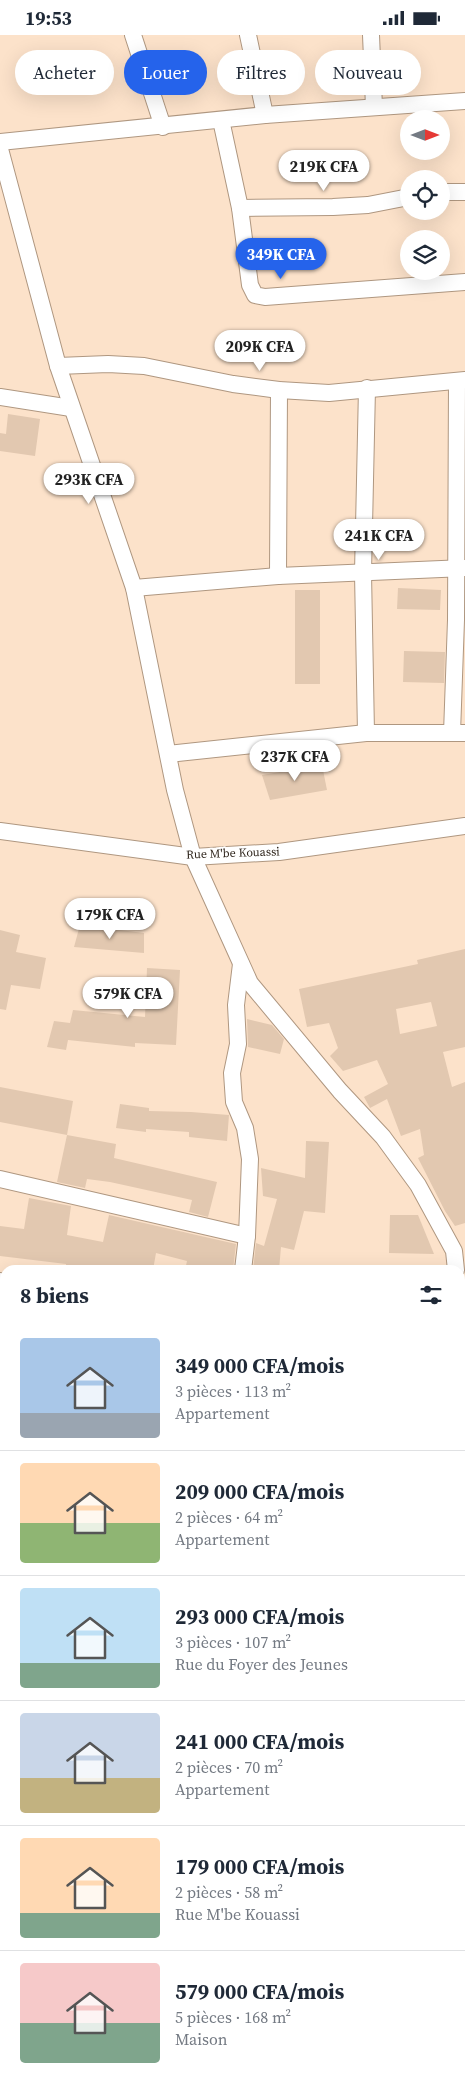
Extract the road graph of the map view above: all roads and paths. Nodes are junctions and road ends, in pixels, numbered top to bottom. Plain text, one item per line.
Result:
1 (133, 35) edge
2 (248, 35) edge
3 (371, 35) edge
4 (465, 101) edge
5 (374, 107) junction
6 (265, 115) junction
7 (220, 120) junction
8 (163, 127) junction
9 (0, 142) edge
10 (0, 149) edge
11 (465, 191) edge
12 (450, 192) edge
13 (400, 199) edge
14 (240, 208) junction
15 (465, 282) edge
16 (58, 367) junction
17 (461, 380) edge
18 (367, 388) junction
19 (279, 390) junction
20 (0, 397) edge
21 (71, 408) junction
22 (461, 568) edge
23 (363, 573) junction
24 (278, 576) junction
25 (134, 588) junction
26 (366, 733) junction
27 (458, 733) edge
28 (168, 754) junction
29 (465, 826) edge
30 (0, 831) edge
31 (193, 857) junction
32 (242, 964) junction
33 (0, 1179) edge
34 (247, 1236) junction
35 (459, 1253) edge
36 (244, 1265) edge

1 - 8 street
2 - 6 street
3 - 5 street
4 - 5 street
5 - 6 street
6 - 7 street
7 - 8 street
7 - 14 street
8 - 9 street
10 - 16 street
11 - 12 street
13 - 14 street
14 - 15 street
16 - 19 street
16 - 21 street
17 - 18 street
17 - 22 street
18 - 19 street
18 - 23 street
19 - 24 street
20 - 21 street
21 - 25 street
22 - 23 street
22 - 27 street
23 - 24 street
23 - 26 street
24 - 25 street
25 - 28 street
26 - 27 street
26 - 28 street
28 - 31 street
29 - 31 street, Rue M'be Kouassi
30 - 31 street, Rue M'be Kouassi
31 - 32 street
32 - 34 street
32 - 35 street
33 - 34 street
34 - 36 street

